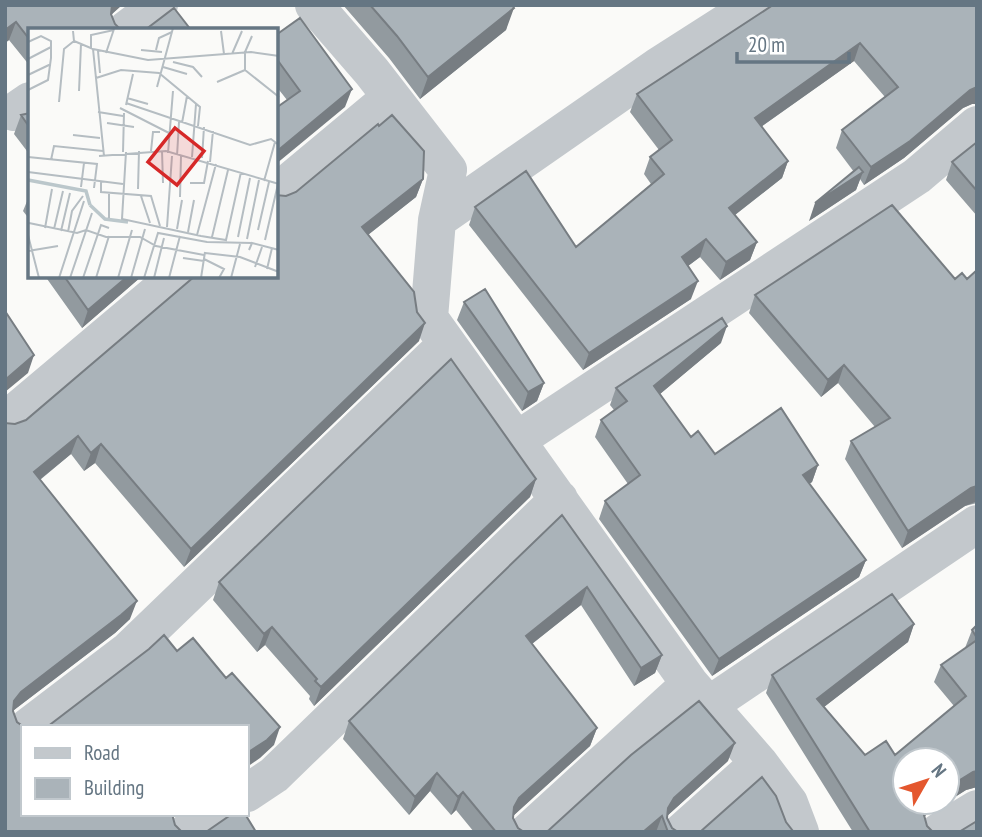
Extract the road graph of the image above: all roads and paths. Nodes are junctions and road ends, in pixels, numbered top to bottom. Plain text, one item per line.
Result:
1 (159, 5) edge
2 (314, 5) edge
3 (754, 5) edge
4 (129, 28) edge
5 (390, 98) junction
6 (977, 125) edge
7 (278, 191) edge
8 (438, 220) junction
9 (175, 278) edge
10 (447, 344) junction
11 (5, 421) edge
12 (517, 440) junction
13 (559, 499) junction
14 (977, 524) edge
15 (699, 695) junction
16 (31, 725) edge
17 (21, 731) edge
18 (5, 742) edge
19 (759, 763) junction
20 (248, 792) edge
21 (977, 809) edge
22 (211, 816) edge
23 (187, 832) edge
24 (528, 832) edge
25 (681, 832) edge
26 (800, 832) edge
27 (939, 832) edge

1 - 4 street
2 - 5 street
3 - 8 street
5 - 7 street
5 - 8 street
6 - 12 street
8 - 10 street
9 - 11 street
10 - 12 street
10 - 16 street
12 - 13 street
13 - 15 street
13 - 20 street
14 - 15 street
15 - 19 street
15 - 24 street
17 - 18 street
19 - 25 street
19 - 26 street
21 - 27 street
22 - 23 street

